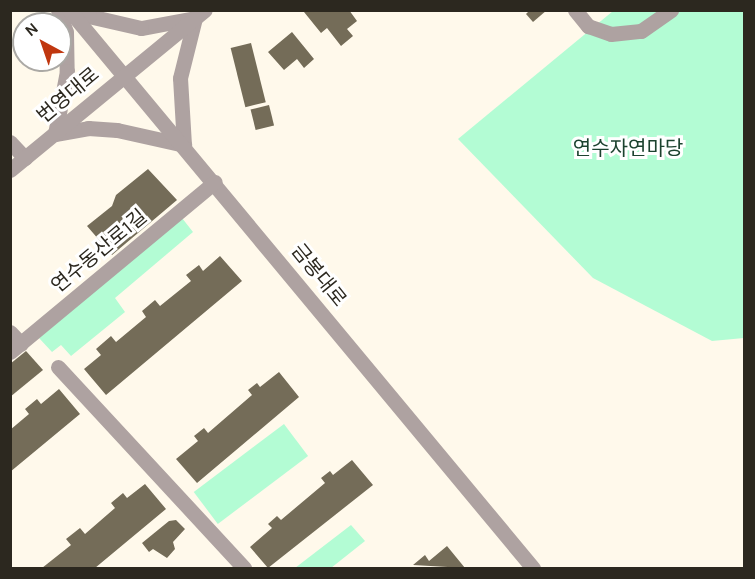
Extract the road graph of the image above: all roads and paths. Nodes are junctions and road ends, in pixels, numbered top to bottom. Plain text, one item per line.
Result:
1 (58, 10) edge
2 (69, 10) edge
3 (81, 10) edge
4 (671, 10) edge
5 (579, 12) edge
6 (200, 14) edge
7 (125, 75) junction
8 (55, 134) junction
9 (10, 142) edge
10 (184, 145) junction
11 (25, 158) junction
12 (10, 170) edge
13 (215, 182) junction
14 (10, 332) edge
15 (16, 348) edge
16 (58, 367) dead end
17 (244, 568) edge
18 (531, 568) edge

1 - 8 street
2 - 7 street, 금봉대로
3 - 6 street
4 - 5 street
6 - 7 street, 번영대로
6 - 10 street
7 - 8 street, 번영대로
7 - 10 street, 금봉대로
8 - 10 street
8 - 11 street, 번영대로
9 - 11 street
10 - 13 street, 금봉대로
11 - 12 street, 번영대로
13 - 15 street, 연수동산로1길
13 - 18 street, 금봉대로
14 - 15 street
16 - 17 street

